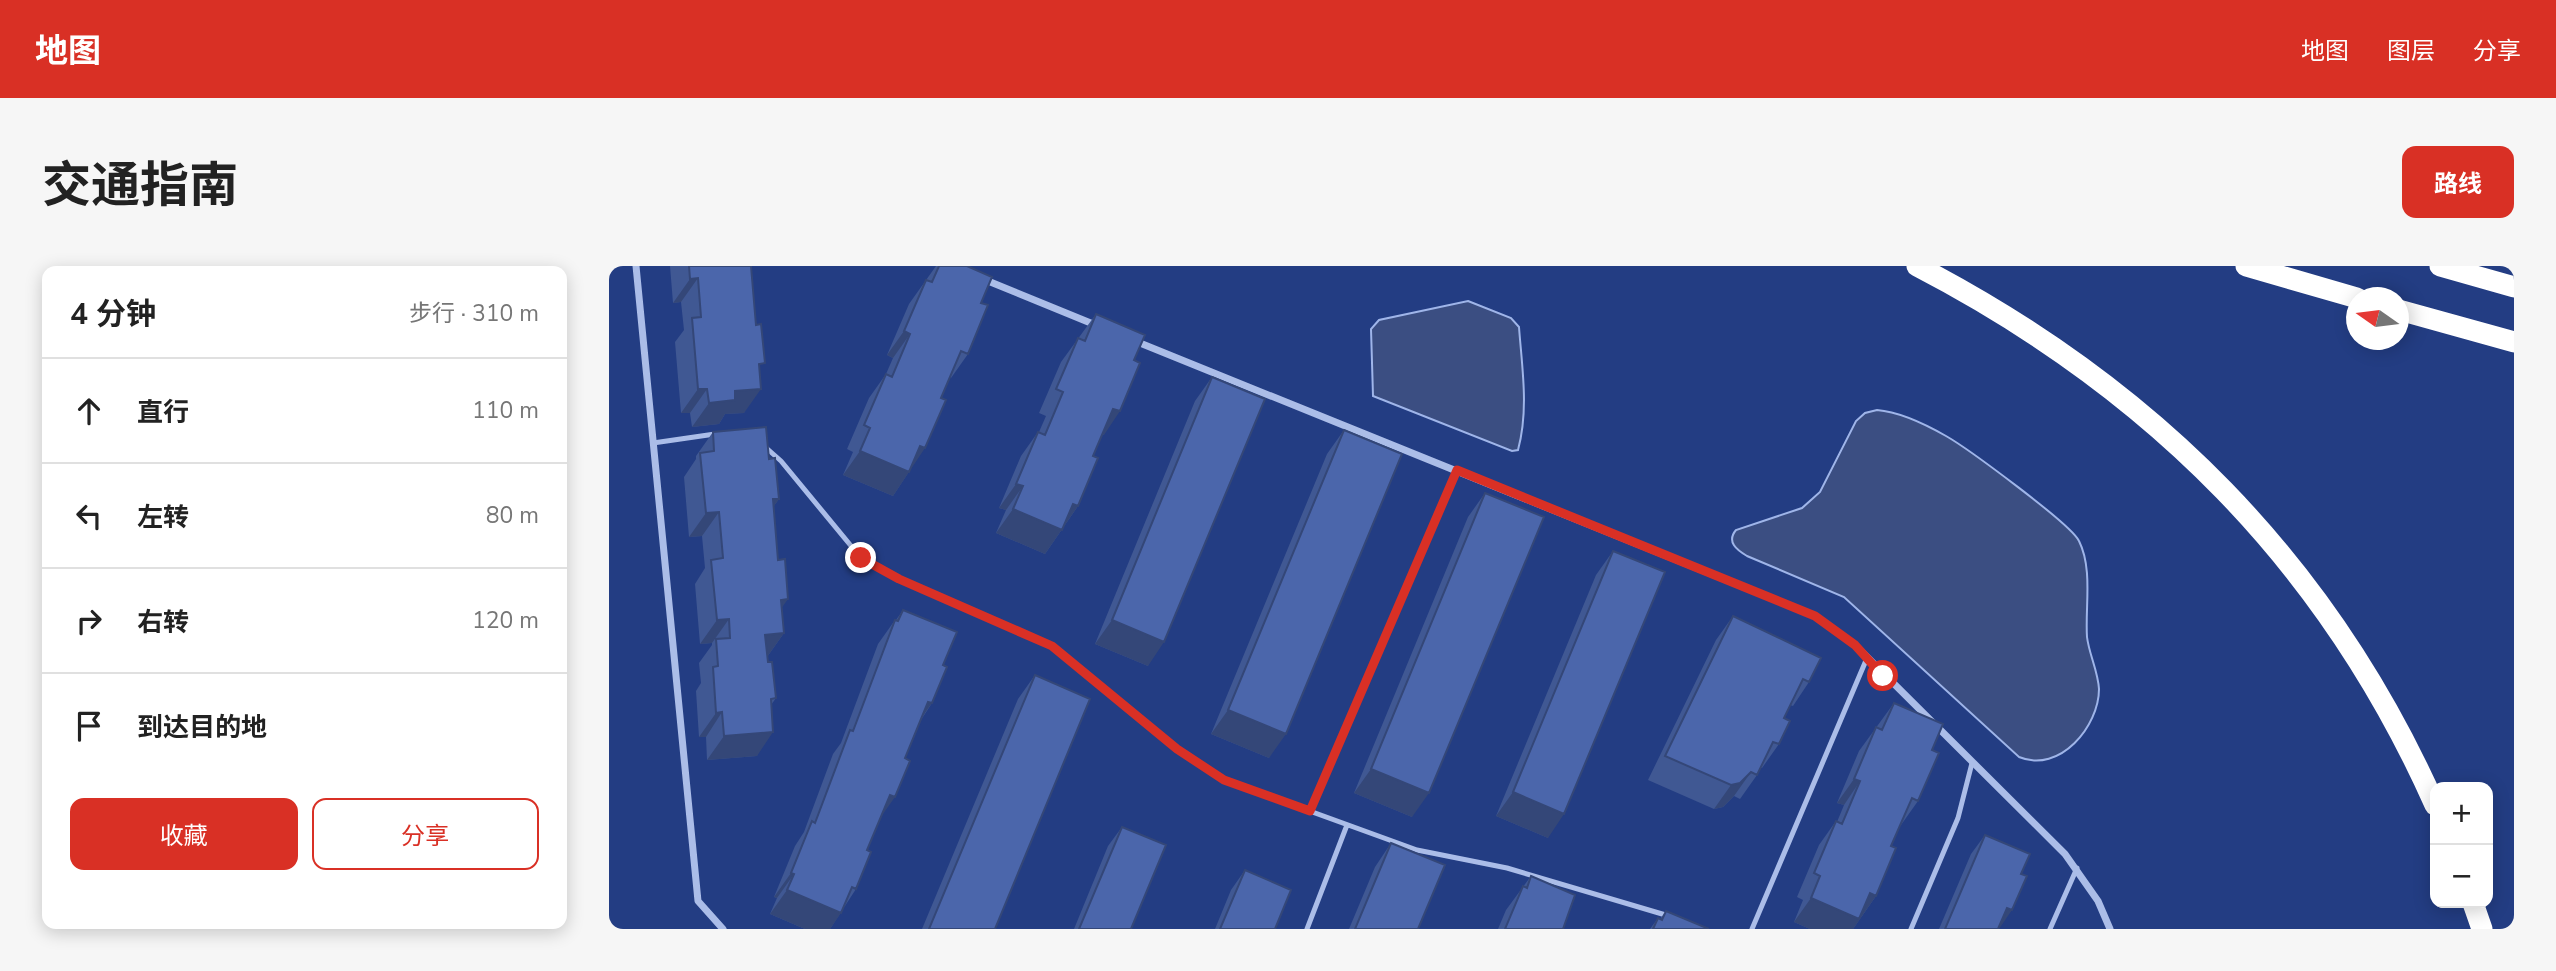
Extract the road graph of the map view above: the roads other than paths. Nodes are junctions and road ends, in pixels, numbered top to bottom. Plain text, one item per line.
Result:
1 (636, 266) edge
2 (1917, 266) edge
3 (2246, 266) edge
4 (2439, 266) edge
5 (975, 276) edge
6 (2514, 287) edge
7 (2346, 295) edge
8 (2409, 313) edge
9 (1102, 327) edge
10 (1127, 337) edge
11 (2514, 342) edge
12 (719, 435) edge
13 (756, 439) edge
14 (653, 443) junction
15 (1457, 470) junction
16 (1867, 658) junction
17 (1972, 763) junction
18 (2430, 794) edge
19 (1310, 811) junction
20 (1347, 825) junction
21 (2077, 868) junction
22 (2475, 908) edge
23 (1681, 919) edge
24 (723, 929) edge
25 (1307, 929) edge
26 (1752, 929) edge
27 (1912, 929) edge
28 (2050, 929) edge
29 (2110, 929) edge
30 (2481, 929) edge

1 - 14 street
2 - 18 highway
3 - 7 highway
4 - 6 highway
5 - 9 street
8 - 11 highway
10 - 15 street
12 - 14 lane
13 - 19 lane
14 - 24 street
15 - 16 street
15 - 19 lane
16 - 17 street
16 - 26 lane
17 - 21 street
17 - 27 lane
19 - 20 lane
20 - 23 lane
20 - 25 lane
21 - 28 lane
21 - 29 street
22 - 30 highway

